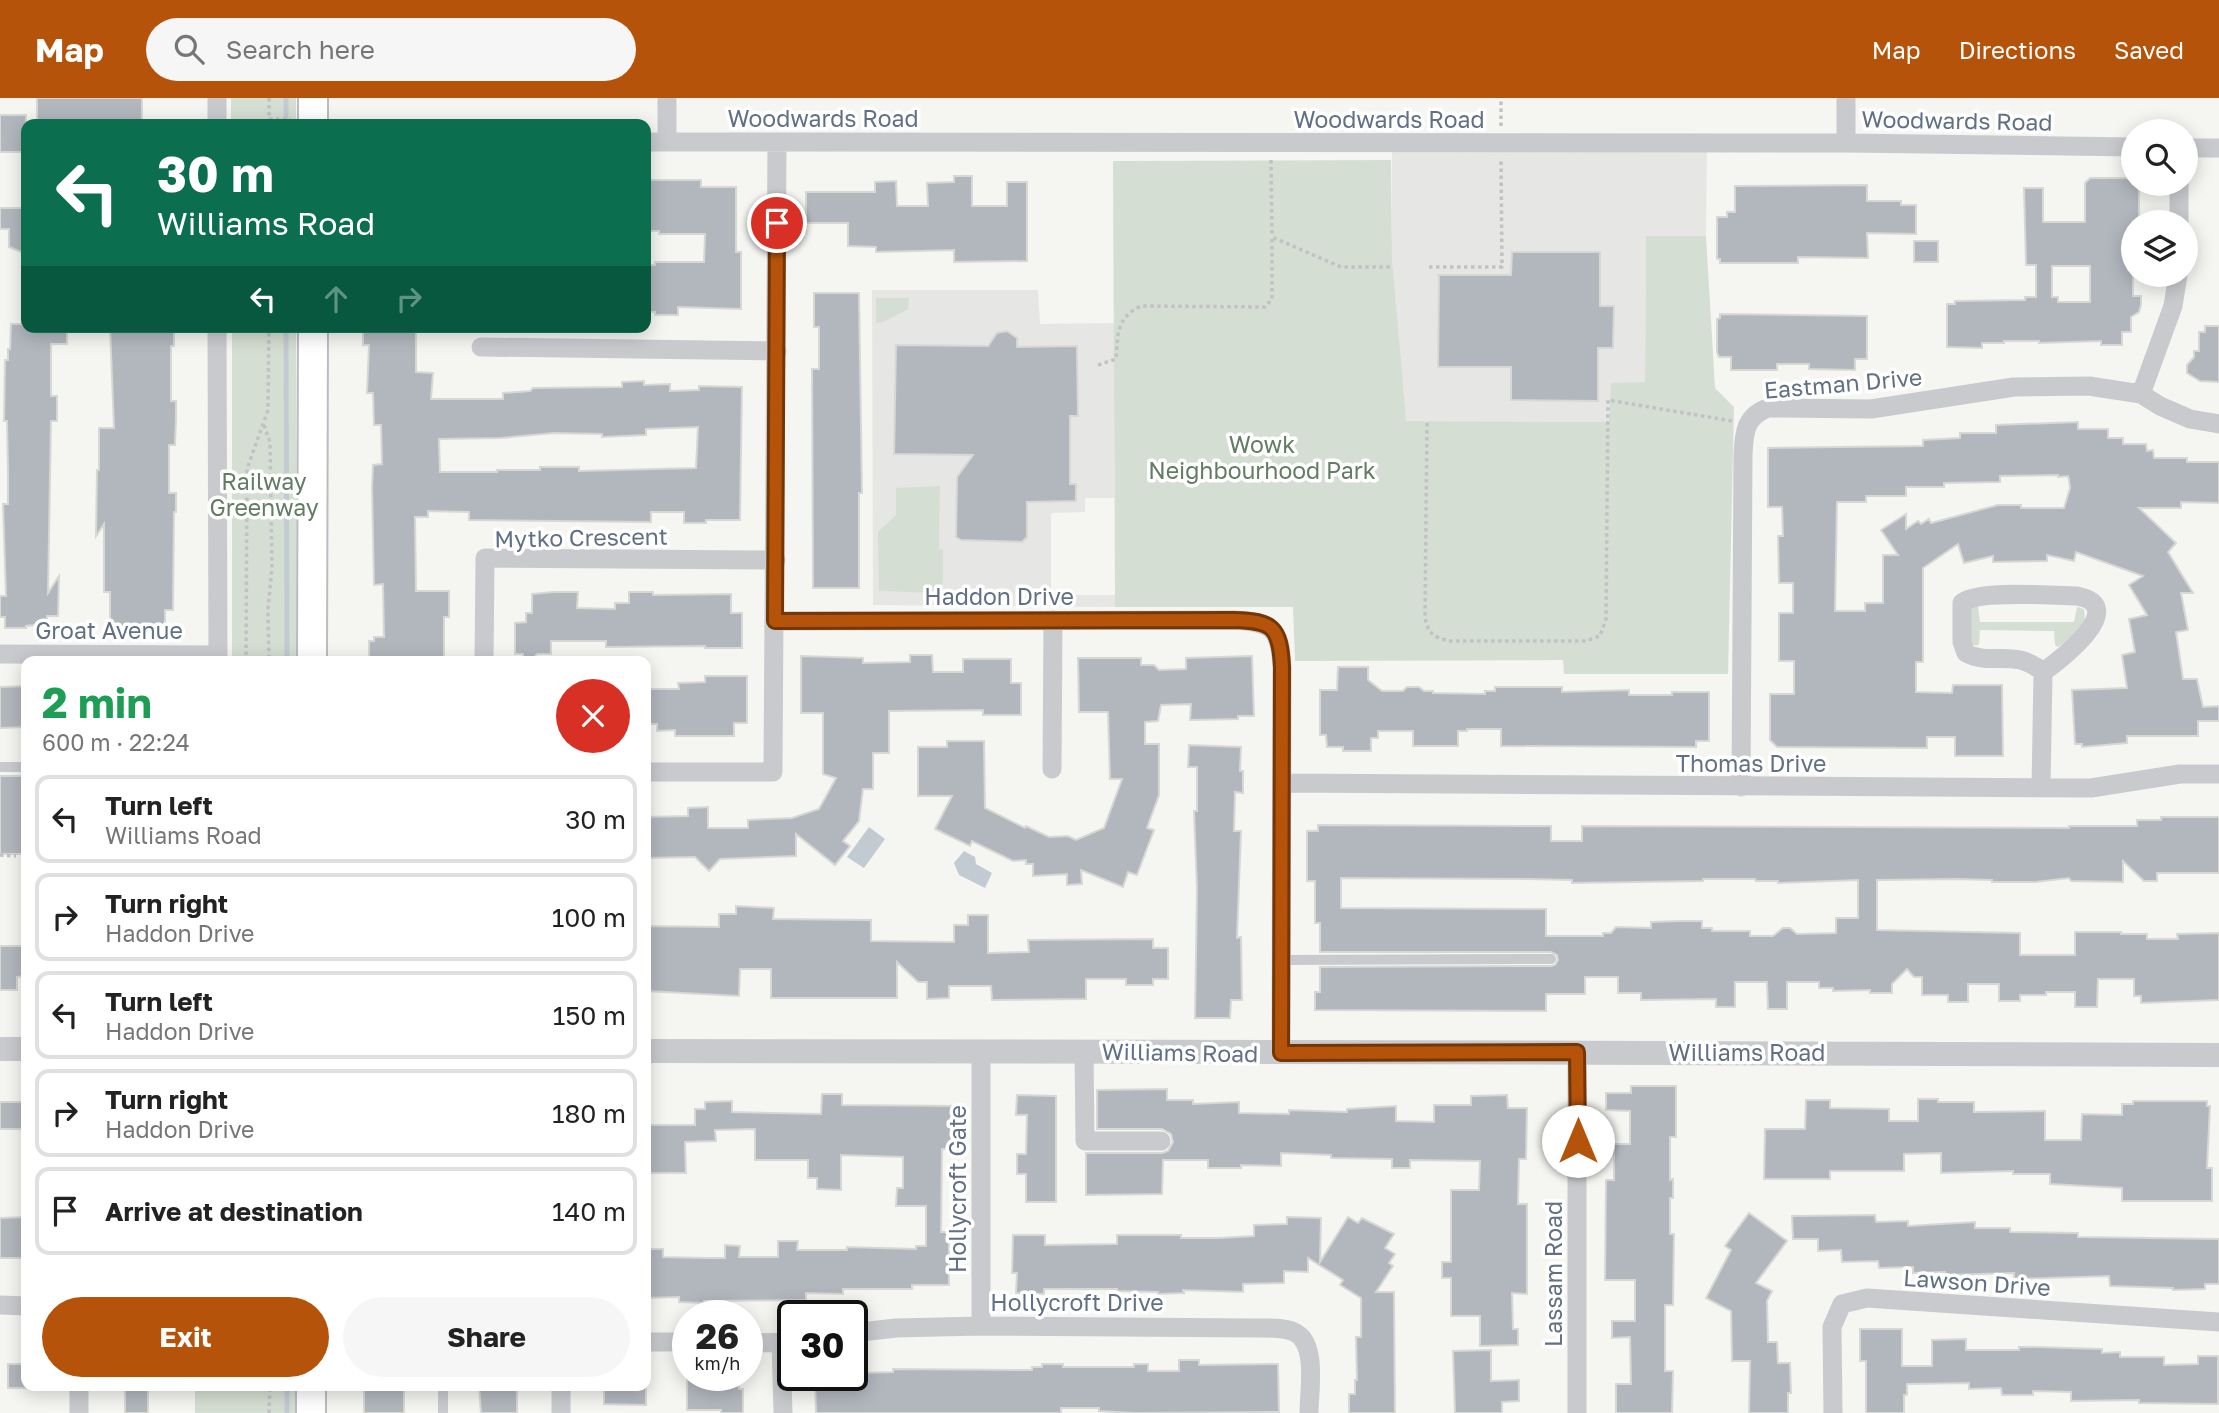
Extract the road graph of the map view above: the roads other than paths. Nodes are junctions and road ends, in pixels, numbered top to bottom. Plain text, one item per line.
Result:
1 (217, 98) edge
2 (313, 98) edge
3 (667, 98) edge
4 (1846, 98) edge
5 (217, 119) edge
6 (303, 119) edge
7 (651, 142) edge
8 (667, 142) junction
9 (777, 142) junction
10 (1846, 143) junction
11 (2121, 147) edge
12 (2198, 148) edge
13 (2219, 148) edge
14 (2176, 287) edge
15 (217, 333) edge
16 (313, 333) edge
17 (481, 347) dead end
18 (777, 351) junction
19 (2141, 394) junction
20 (2219, 424) edge
21 (776, 560) junction
22 (1053, 620) junction
23 (775, 621) junction
24 (0, 654) edge
25 (109, 656) edge
26 (218, 656) edge
27 (312, 656) edge
28 (484, 656) edge
29 (2043, 673) junction
30 (0, 767) edge
31 (21, 767) edge
32 (1052, 769) dead end
33 (651, 772) edge
34 (2219, 774) edge
35 (1282, 783) junction
36 (1741, 788) junction
37 (2041, 788) junction
38 (1551, 959) dead end
39 (1281, 960) junction
40 (0, 1049) edge
41 (21, 1049) edge
42 (651, 1051) edge
43 (1084, 1051) junction
44 (981, 1052) junction
45 (1577, 1052) junction
46 (1281, 1053) junction
47 (2219, 1055) edge
48 (1161, 1141) dead end
49 (0, 1305) edge
50 (21, 1306) edge
51 (2219, 1322) edge
52 (981, 1326) junction
53 (868, 1331) edge
54 (651, 1342) edge
55 (672, 1342) edge
56 (79, 1391) edge
57 (311, 1391) edge
58 (443, 1391) edge
59 (561, 1391) edge
60 (784, 1391) edge
61 (79, 1413) edge
62 (311, 1413) edge
63 (443, 1413) edge
64 (561, 1413) edge
65 (783, 1413) edge
66 (1309, 1413) edge
67 (1577, 1413) edge
68 (1833, 1413) edge

1 - 5 street
2 - 6 main road
3 - 8 street
4 - 10 street
7 - 8 street, Woodwards Road
8 - 9 street, Woodwards Road
9 - 10 street, Woodwards Road
9 - 18 street
10 - 11 street, Woodwards Road
12 - 13 street
14 - 19 street
15 - 26 street
16 - 27 main road
17 - 18 street
18 - 21 street
19 - 20 street
19 - 36 street, Eastman Drive
21 - 23 street
21 - 28 street, Mytko Crescent
22 - 23 street, Haddon Drive
22 - 32 street
22 - 35 street, Haddon Drive
23 - 33 street
24 - 25 street, Groat Avenue
29 - 29 street
29 - 37 street
30 - 31 lane
34 - 37 street, Thomas Drive
35 - 36 street, Thomas Drive
35 - 39 street, Haddon Drive
36 - 37 street, Thomas Drive
38 - 39 lane
39 - 46 street, Haddon Drive
40 - 41 street
42 - 44 street, Williams Road
43 - 44 street, Williams Road
43 - 46 street, Williams Road
43 - 48 street
44 - 52 street, Hollycroft Gate
45 - 46 street, Williams Road
45 - 47 street, Williams Road
45 - 67 street, Lassam Road
49 - 50 street
51 - 68 street, Lawson Drive
52 - 53 street, Hollycroft Drive
52 - 66 street, Hollycroft Drive
54 - 55 street
56 - 61 street
57 - 62 main road
58 - 63 lane
59 - 64 street
60 - 65 street

